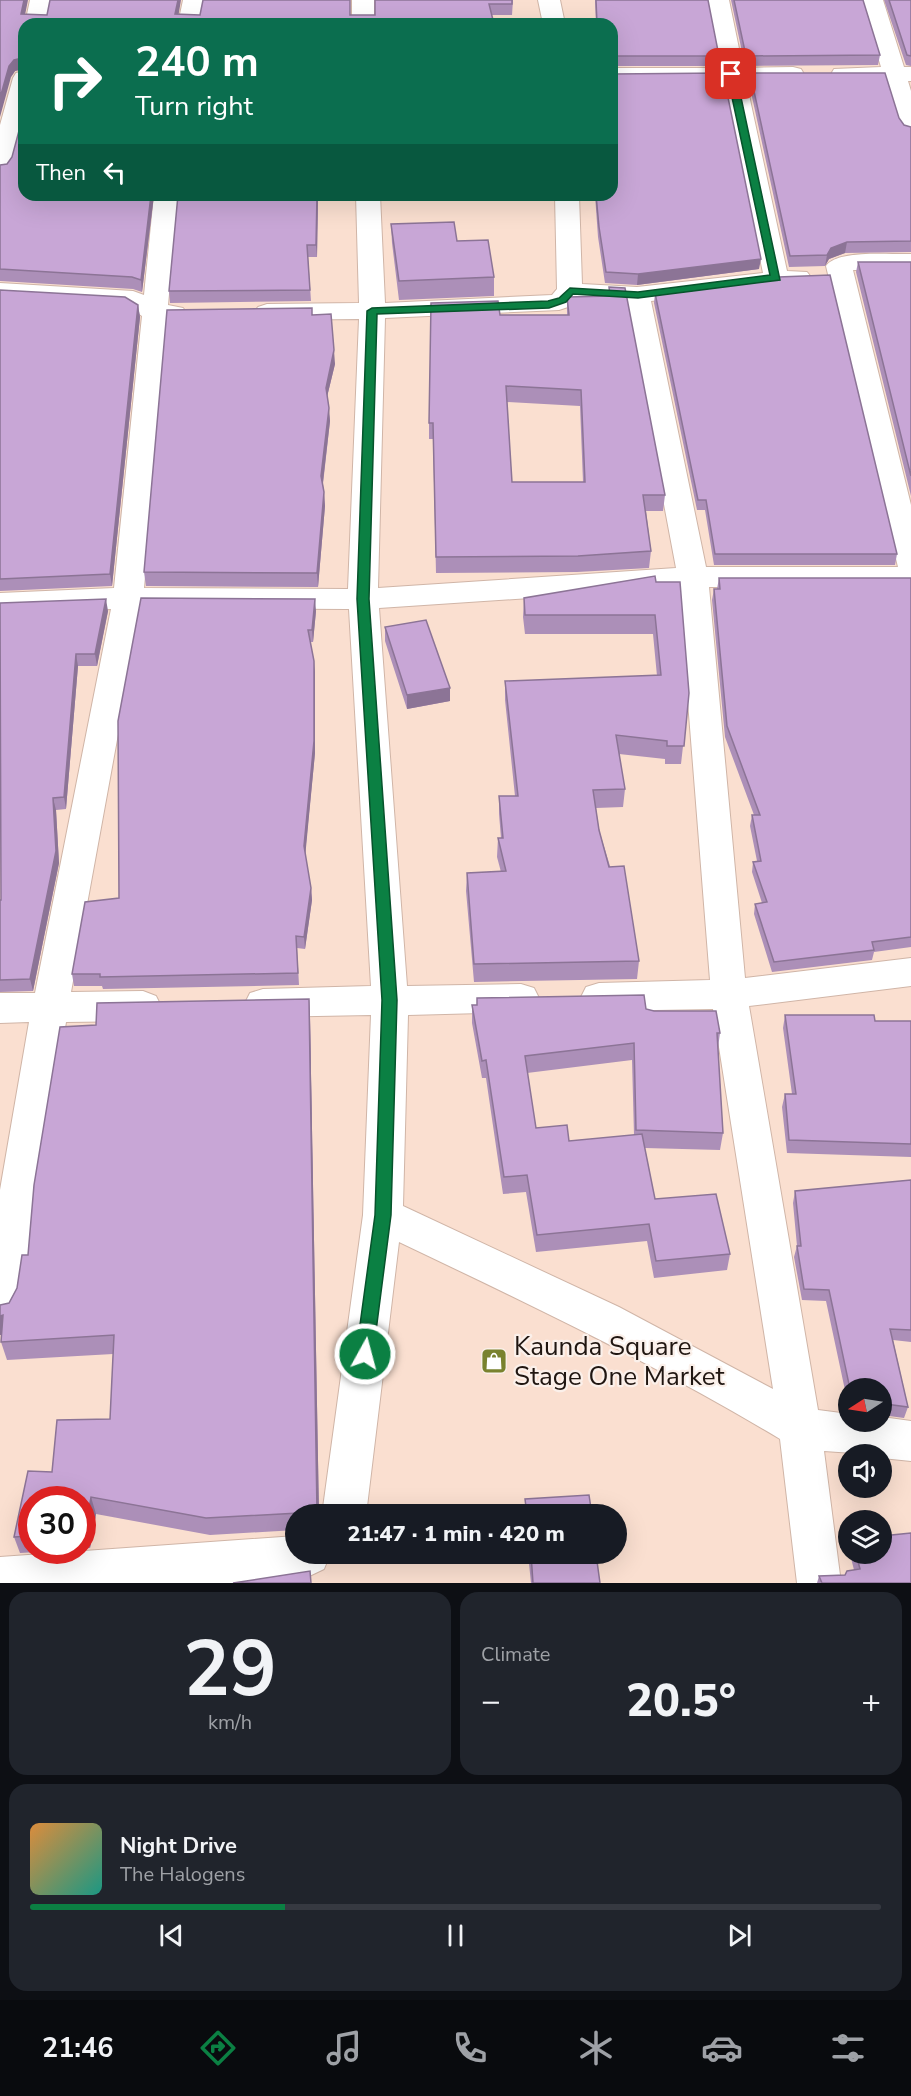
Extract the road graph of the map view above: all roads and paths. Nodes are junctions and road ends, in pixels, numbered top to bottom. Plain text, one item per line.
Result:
1 (41, 0) edge
2 (194, 0) edge
3 (363, 0) edge
4 (549, 0) edge
5 (718, 0) edge
6 (872, 0) edge
7 (37, 18) edge
8 (190, 18) edge
9 (363, 18) edge
10 (553, 18) edge
11 (731, 74) junction
12 (903, 74) edge
13 (618, 75) edge
14 (17, 91) edge
15 (911, 128) edge
16 (0, 168) edge
17 (165, 201) edge
18 (368, 201) edge
19 (567, 201) edge
20 (911, 262) edge
21 (842, 275) junction
22 (776, 278) junction
23 (0, 291) edge
24 (570, 291) junction
25 (638, 295) junction
26 (372, 311) junction
27 (246, 312) edge
28 (155, 313) junction
29 (200, 313) edge
30 (911, 566) edge
31 (693, 577) junction
32 (911, 577) edge
33 (128, 598) junction
34 (363, 599) junction
35 (0, 603) edge
36 (911, 972) edge
37 (729, 994) junction
38 (390, 1000) junction
39 (226, 1004) edge
40 (179, 1005) edge
41 (0, 1008) edge
42 (51, 1008) junction
43 (383, 1215) junction
44 (0, 1306) edge
45 (800, 1428) junction
46 (911, 1441) edge
47 (345, 1504) edge
48 (285, 1559) edge
49 (0, 1579) edge
50 (819, 1583) edge

1 - 7 street
2 - 8 street
3 - 9 street
4 - 10 street
5 - 11 street
6 - 12 street
11 - 12 street
11 - 13 street
11 - 22 street
12 - 15 street
14 - 16 street
17 - 28 street
18 - 26 street
19 - 24 street
20 - 21 street
21 - 22 street
21 - 30 street
22 - 25 street
23 - 28 street
24 - 25 street
24 - 26 street
25 - 31 street
26 - 27 street
26 - 34 street
28 - 29 street
28 - 33 street
31 - 32 street
31 - 34 street
31 - 37 street
33 - 34 street
33 - 35 street
33 - 42 street
34 - 38 street
36 - 37 street
37 - 38 street
37 - 45 street
38 - 39 street
38 - 43 street
40 - 42 street
41 - 42 street
42 - 44 street
43 - 45 street
43 - 47 street
45 - 46 street
45 - 50 street
48 - 49 street

